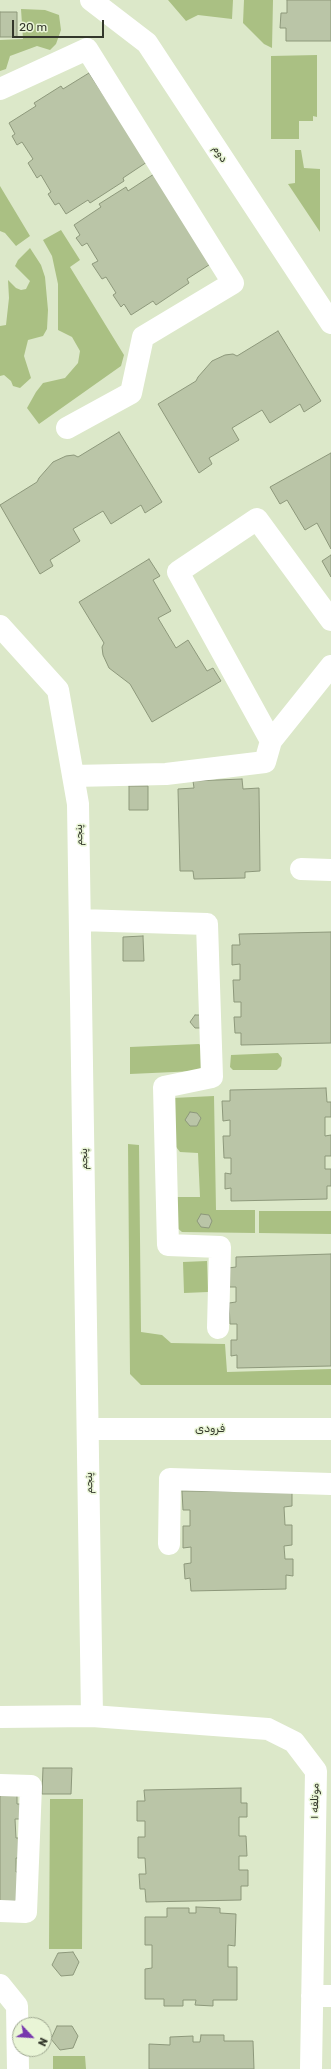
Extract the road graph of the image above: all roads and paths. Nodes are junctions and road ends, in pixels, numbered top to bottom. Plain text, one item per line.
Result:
1 (91, 0) edge
2 (0, 89) edge
3 (331, 323) edge
4 (67, 428) dead end
5 (331, 620) edge
6 (0, 626) edge
7 (331, 666) edge
8 (271, 741) junction
9 (73, 776) junction
10 (301, 869) dead end
11 (331, 870) edge
12 (80, 920) junction
13 (218, 1328) dead end
14 (331, 1429) edge
15 (88, 1430) junction
16 (331, 1484) edge
17 (169, 1544) dead end
18 (92, 1716) junction
19 (0, 1717) edge
20 (0, 1785) edge
21 (0, 1911) edge
22 (0, 1985) edge
23 (321, 1996) edge
24 (18, 2069) edge
25 (311, 2069) edge

1 - 3 street, دوم
2 - 4 street
5 - 8 street
6 - 9 street, پنجم
7 - 8 street
8 - 9 street
9 - 12 street, پنجم
10 - 11 street
12 - 13 street
12 - 15 street, پنجم
14 - 15 street, فرودی
15 - 18 street, پنجم
16 - 17 street
18 - 19 street, موتلفه ۱
18 - 23 street, موتلفه ۱
20 - 21 street
22 - 24 street
23 - 25 street, موتلفه ۱

